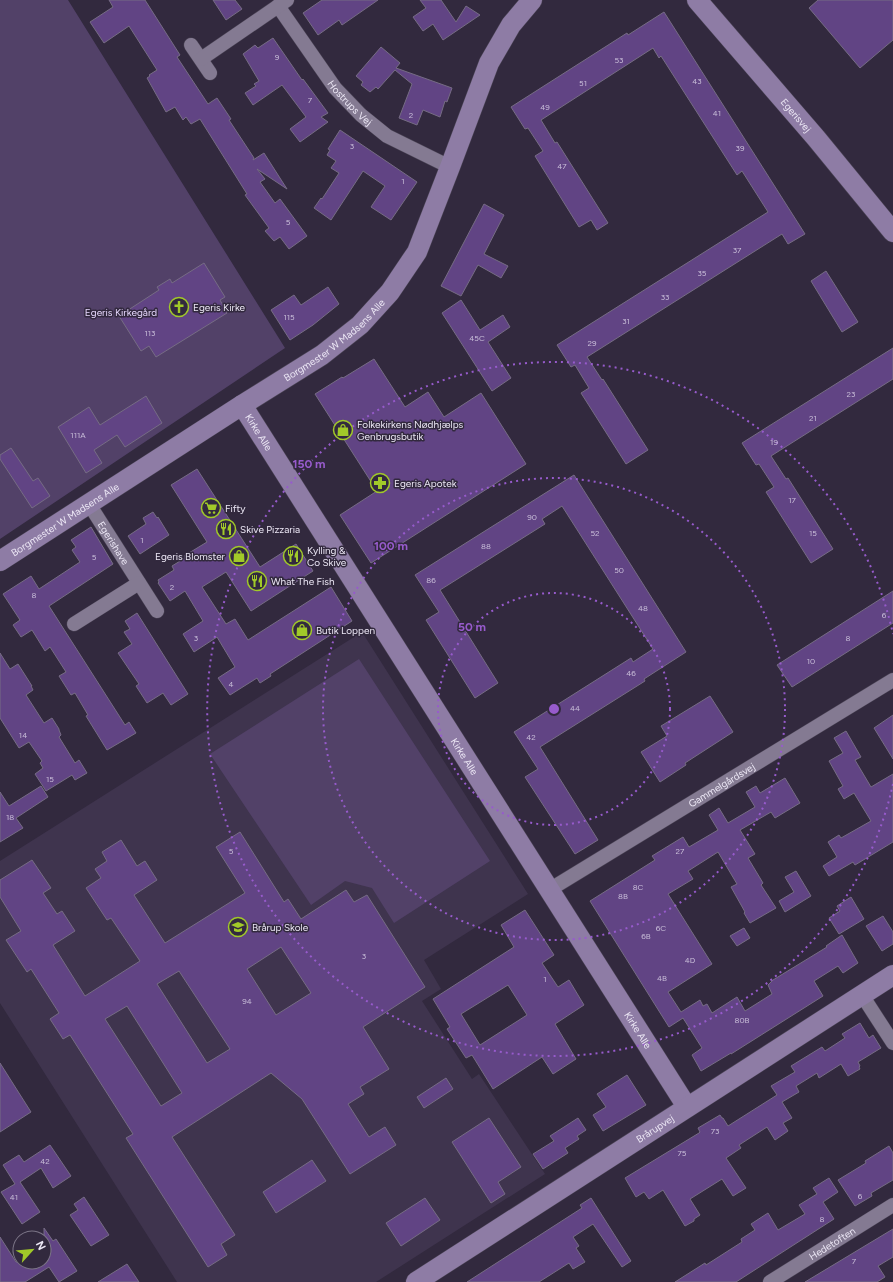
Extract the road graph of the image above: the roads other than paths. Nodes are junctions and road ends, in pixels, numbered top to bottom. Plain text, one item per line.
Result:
1 (532, 0) edge
2 (697, 0) edge
3 (282, 3) edge
4 (191, 45) dead end
5 (201, 58) junction
6 (210, 73) dead end
7 (450, 168) junction
8 (893, 232) edge
9 (242, 405) junction
10 (89, 504) junction
11 (0, 560) edge
12 (139, 583) junction
13 (157, 612) dead end
14 (74, 624) dead end
15 (893, 680) edge
16 (549, 890) junction
17 (893, 975) edge
18 (862, 994) junction
19 (893, 1043) edge
20 (687, 1108) junction
21 (893, 1205) edge
22 (416, 1282) edge
23 (770, 1282) edge

1 - 7 street, Borgmester W Madsens Alle
2 - 8 street, Egerisvej
3 - 5 street
3 - 7 street, Hostrups Vej
4 - 5 street
5 - 6 street
7 - 9 street, Borgmester W Madsens Alle
9 - 10 street, Borgmester W Madsens Alle
9 - 16 street, Kirke Alle
10 - 11 street, Borgmester W Madsens Alle
10 - 12 street, Egerishave
12 - 13 street, Egerishave
12 - 14 street
15 - 16 street, Gammelgårdsvej
16 - 20 street, Kirke Alle
17 - 18 street, Brårupvej
18 - 19 street
18 - 20 street, Brårupvej
20 - 22 street, Brårupvej
21 - 23 street, Hedetoften

